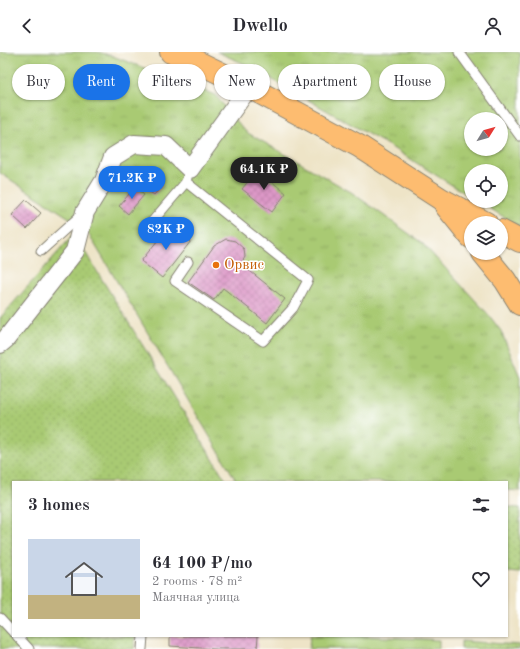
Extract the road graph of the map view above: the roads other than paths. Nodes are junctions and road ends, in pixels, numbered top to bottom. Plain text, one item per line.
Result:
1 (171, 52) edge
2 (459, 52) edge
3 (214, 70) edge
4 (270, 98) edge
5 (240, 100) edge
6 (520, 136) edge
7 (188, 175) junction
8 (441, 199) junction
9 (85, 212) junction
10 (473, 216) edge
11 (464, 228) edge
12 (145, 230) dead end
13 (508, 235) edge
14 (520, 241) edge
15 (41, 251) dead end
16 (489, 260) edge
17 (188, 262) dead end
18 (520, 304) edge
19 (0, 344) edge
20 (0, 618) edge
21 (12, 631) edge
22 (18, 637) edge
23 (142, 637) edge
24 (29, 649) edge
25 (142, 649) edge

1 - 3 main road
2 - 6 lane
4 - 8 main road
5 - 7 street
7 - 9 street
7 - 12 lane
7 - 17 lane
8 - 10 main road
8 - 11 main road
9 - 15 lane
9 - 19 street
13 - 14 main road
16 - 18 main road
20 - 21 lane
22 - 24 lane
23 - 25 lane

